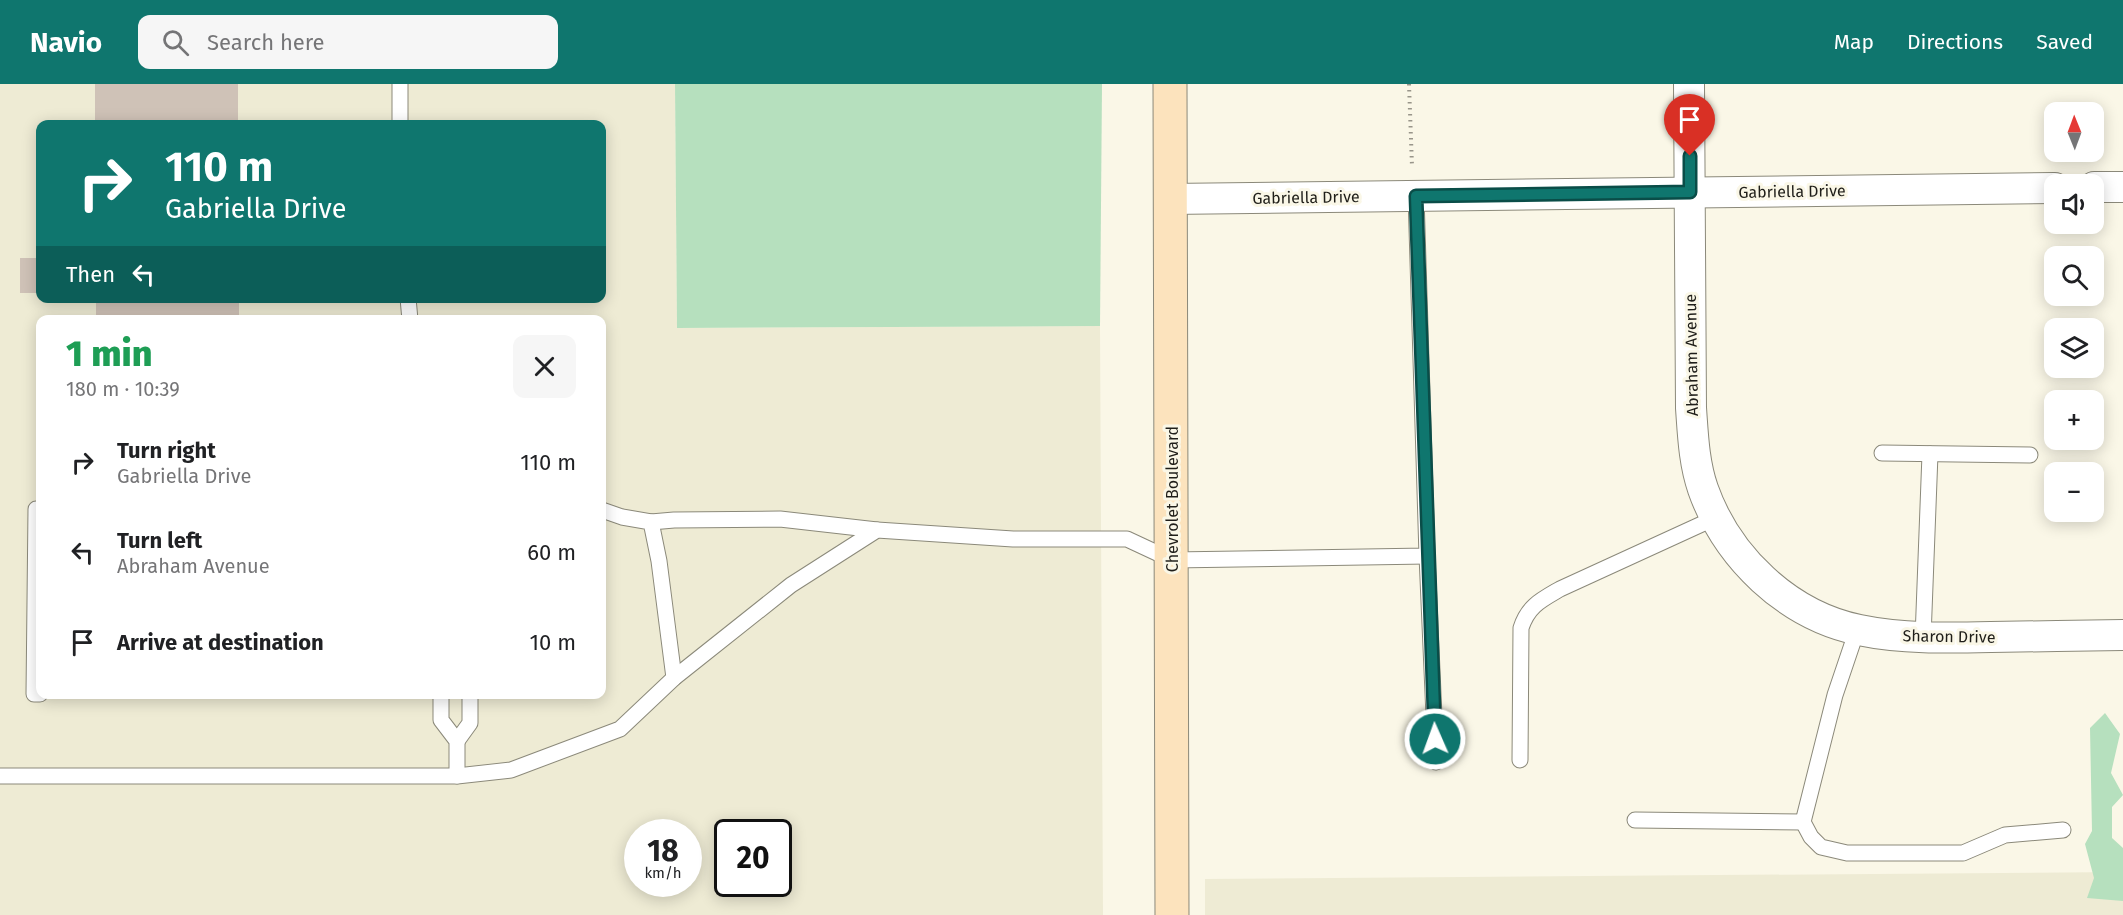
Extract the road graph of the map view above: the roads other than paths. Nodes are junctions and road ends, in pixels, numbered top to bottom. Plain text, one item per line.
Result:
1 (400, 84) edge
2 (1170, 84) edge
3 (1689, 84) edge
4 (400, 120) edge
5 (1414, 181) junction
6 (2104, 187) edge
7 (2123, 187) edge
8 (2044, 188) edge
9 (1690, 192) junction
10 (1169, 199) junction
11 (1882, 453) dead end
12 (1930, 454) junction
13 (2030, 455) dead end
14 (606, 511) edge
15 (1715, 518) junction
16 (651, 522) junction
17 (877, 530) junction
18 (1427, 556) junction
19 (1172, 560) junction
20 (1782, 596) joint
21 (1857, 630) junction
22 (2123, 635) edge
23 (1923, 638) junction
24 (36, 647) edge
25 (674, 678) junction
26 (36, 694) edge
27 (441, 699) edge
28 (470, 699) edge
29 (457, 741) junction
30 (1520, 760) dead end
31 (1436, 762) dead end
32 (0, 776) edge
33 (457, 776) junction
34 (1635, 820) dead end
35 (1803, 822) junction
36 (2063, 830) dead end
37 (1172, 915) edge

1 - 4 lane
2 - 10 main road, Chevrolet Boulevard
3 - 9 street, Abraham Avenue
5 - 9 street, Gabriella Drive
5 - 10 street, Gabriella Drive
5 - 18 lane
6 - 7 street
8 - 9 street, Gabriella Drive
9 - 15 street, Abraham Avenue
10 - 19 main road, Chevrolet Boulevard
11 - 12 lane
12 - 13 lane
12 - 23 lane
14 - 16 lane
15 - 20 street, Abraham Avenue
15 - 30 lane
16 - 17 lane
16 - 25 lane
17 - 19 lane
17 - 25 lane
18 - 19 lane
18 - 31 lane
19 - 37 main road, Chevrolet Boulevard
20 - 21 street, Sharon Drive
21 - 23 street, Sharon Drive
21 - 35 lane
22 - 23 street, Sharon Drive
24 - 26 lane
25 - 33 lane
27 - 29 lane
28 - 29 lane
29 - 33 lane
32 - 33 lane
34 - 35 lane
35 - 36 lane

